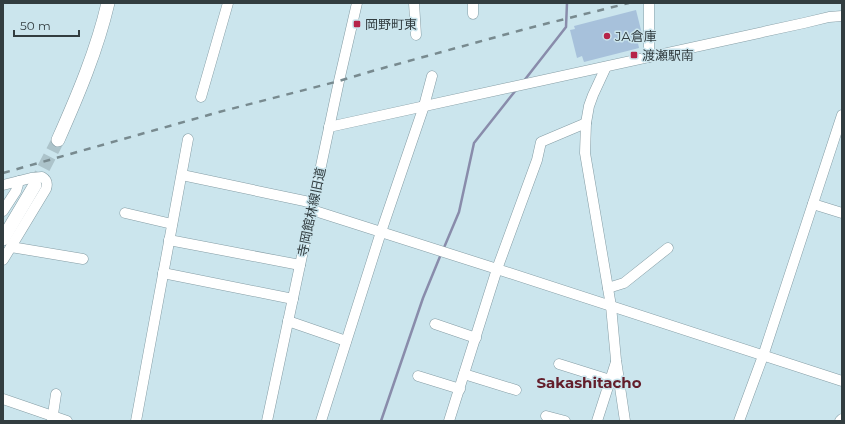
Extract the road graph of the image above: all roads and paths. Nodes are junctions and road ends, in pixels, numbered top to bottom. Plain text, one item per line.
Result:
1 (108, 3) edge
2 (228, 3) edge
3 (357, 3) edge
4 (414, 3) edge
5 (473, 3) edge
6 (649, 3) edge
7 (474, 14) dead end
8 (842, 16) edge
9 (416, 35) dead end
10 (649, 57) junction
11 (606, 67) junction
12 (432, 76) dead end
13 (201, 97) dead end
14 (424, 106) junction
15 (842, 115) edge
16 (586, 123) junction
17 (329, 127) junction
18 (188, 139) dead end
19 (58, 140) tunnel mouth
20 (182, 175) junction
21 (19, 181) junction
22 (3, 185) edge
23 (34, 185) tunnel mouth
24 (813, 204) junction
25 (313, 206) junction
26 (3, 212) edge
27 (125, 213) dead end
28 (842, 213) edge
29 (172, 224) junction
30 (381, 232) junction
31 (169, 240) junction
32 (7, 243) edge
33 (668, 248) dead end
34 (3, 260) edge
35 (83, 260) dead end
36 (300, 265) junction
37 (497, 269) junction
38 (163, 273) junction
39 (608, 288) junction
40 (293, 299) junction
41 (611, 306) junction
42 (288, 321) junction
43 (436, 324) dead end
44 (476, 338) junction
45 (346, 341) junction
46 (763, 356) junction
47 (616, 360) junction
48 (559, 364) dead end
49 (464, 374) junction
50 (418, 376) dead end
51 (610, 380) junction
52 (842, 382) edge
53 (460, 389) junction
54 (516, 390) dead end
55 (56, 394) dead end
56 (3, 399) edge
57 (546, 416) dead end
58 (52, 418) edge
59 (842, 419) edge
60 (68, 421) edge
61 (136, 421) edge
62 (267, 421) edge
63 (320, 421) edge
64 (449, 421) edge
65 (565, 421) edge
66 (597, 421) edge
67 (625, 421) edge
68 (739, 421) edge
69 (840, 421) edge

1 - 19 main road
2 - 13 street
3 - 17 street, 寺岡館林線旧道
4 - 9 street
5 - 7 street
6 - 10 street
8 - 10 street
10 - 11 street
11 - 14 street
11 - 16 street
12 - 14 street
14 - 17 street
14 - 30 street
15 - 24 street
16 - 37 street
16 - 39 street
17 - 25 street, 寺岡館林線旧道
18 - 20 street
20 - 25 street
20 - 29 street
21 - 22 street
21 - 26 street
21 - 32 street
23 - 32 main road
24 - 28 street
24 - 46 street
25 - 30 street
25 - 36 street, 寺岡館林線旧道
27 - 29 street
29 - 31 street
30 - 37 street
30 - 45 street
31 - 36 street
31 - 38 street
32 - 34 street
32 - 35 street
33 - 39 street
36 - 40 street, 寺岡館林線旧道
37 - 41 street
37 - 44 street
38 - 40 street
38 - 61 street
39 - 41 street
40 - 42 street, 寺岡館林線旧道
41 - 46 street
41 - 47 street
42 - 45 street
42 - 62 street, 寺岡館林線旧道
43 - 44 street
44 - 49 street
45 - 63 street
46 - 52 street
46 - 68 street
47 - 51 street
47 - 67 street
48 - 51 street
49 - 53 street
49 - 54 street
50 - 53 street
51 - 66 street
53 - 64 street
55 - 58 street
56 - 58 street
57 - 65 street
58 - 60 street
59 - 69 street

